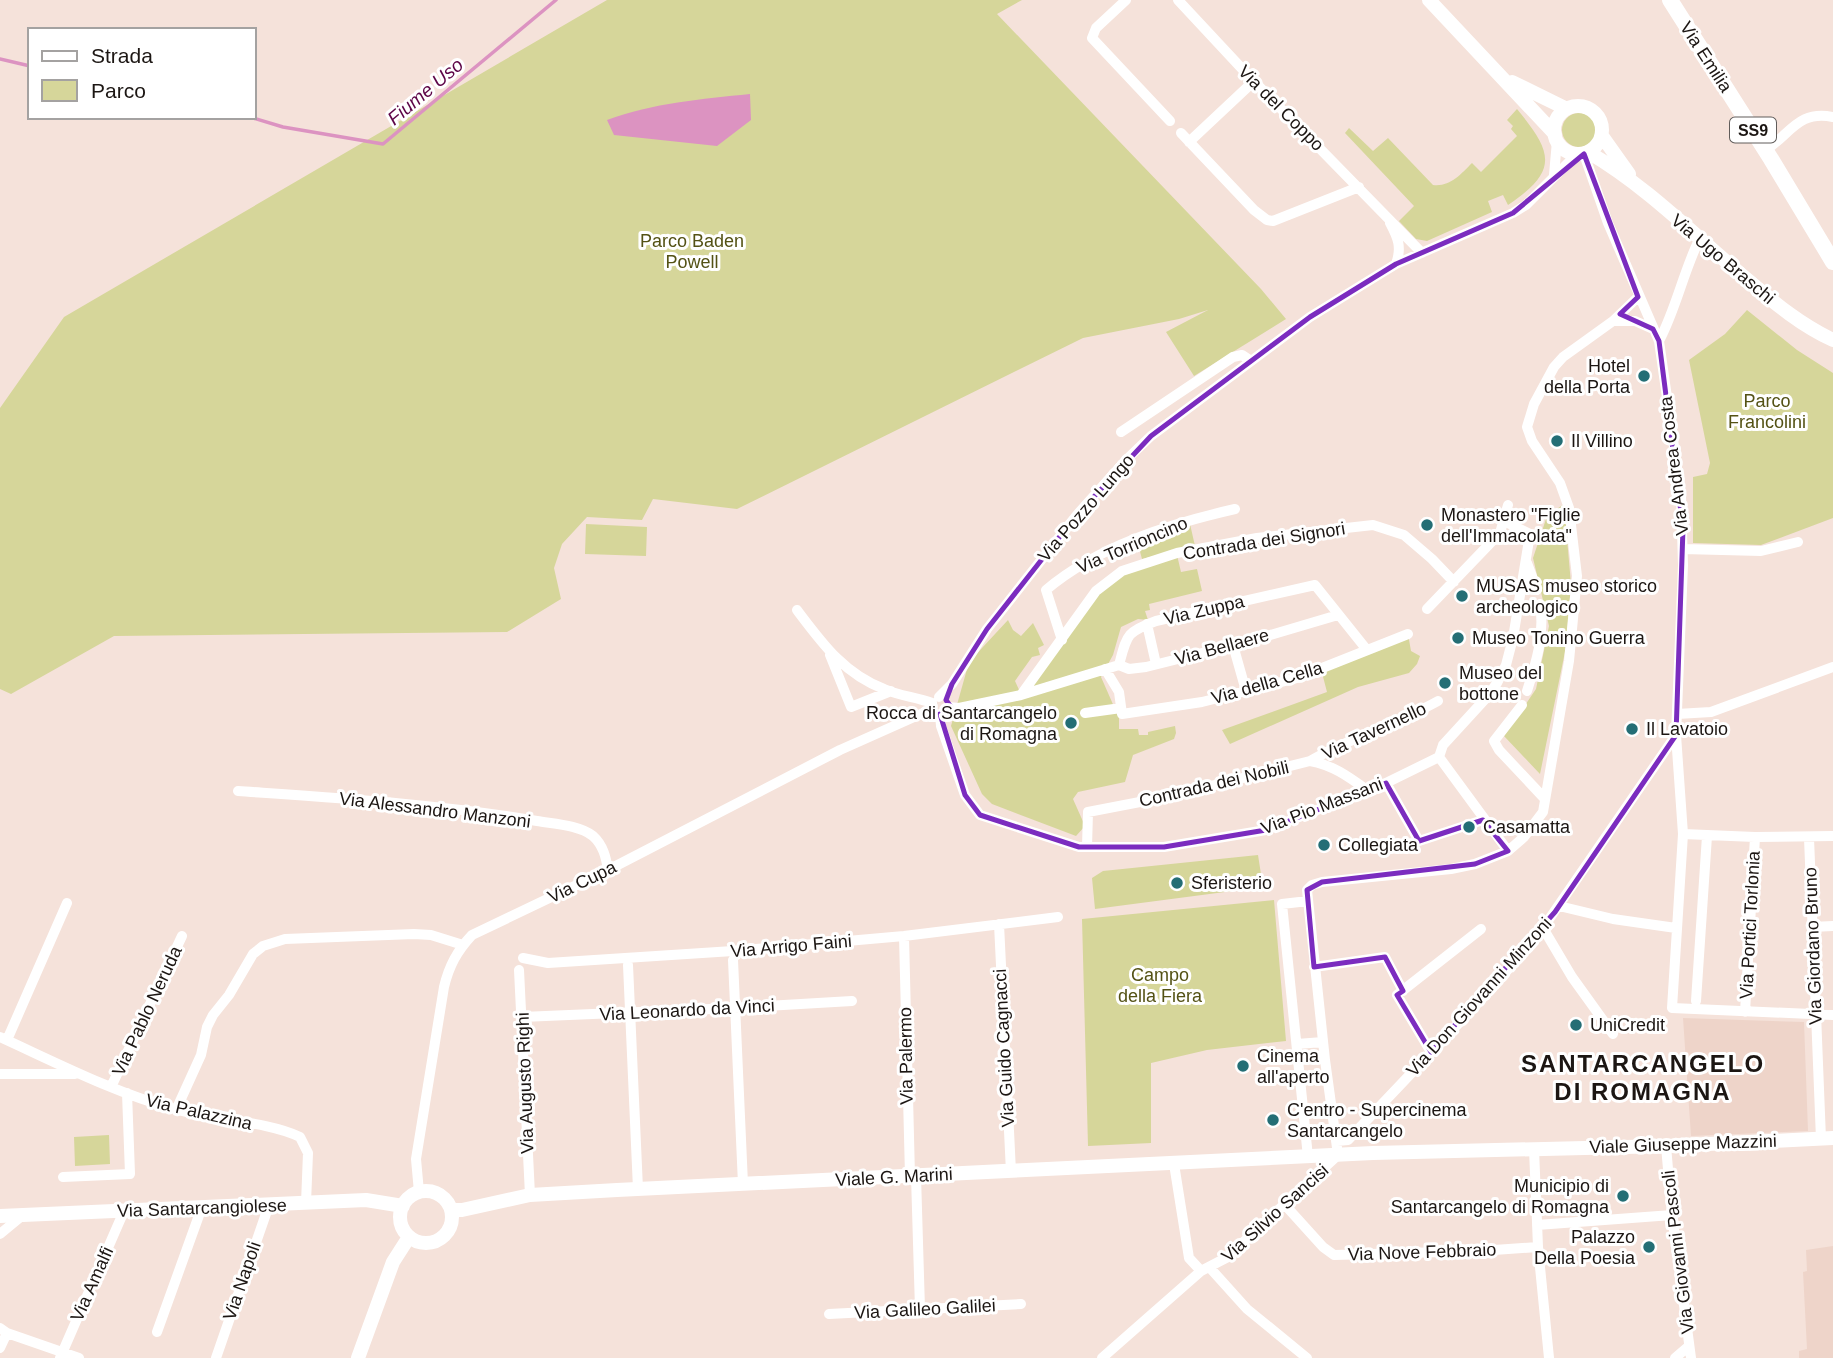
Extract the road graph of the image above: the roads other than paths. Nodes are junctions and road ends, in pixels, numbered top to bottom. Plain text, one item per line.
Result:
1 (1126, 0) edge
2 (1178, 0) edge
3 (1429, 0) edge
4 (1670, 0) edge
5 (1504, 78) junction
6 (1254, 81) junction
7 (1567, 109) junction
8 (1833, 117) edge
9 (1170, 121) dead end
10 (1181, 133) dead end
11 (1602, 136) junction
12 (1556, 138) junction
13 (1189, 142) junction
14 (1766, 150) junction
15 (1583, 153) junction
16 (1554, 175) junction
17 (1636, 183) junction
18 (1359, 187) junction
19 (1385, 214) junction
20 (1699, 240) junction
21 (1422, 253) junction
22 (1833, 262) edge
23 (1396, 264) junction
24 (1638, 297) junction
25 (1612, 321) junction
26 (1833, 323) edge
27 (1653, 329) junction
28 (1813, 331) junction
29 (1833, 340) edge
30 (1659, 341) junction
31 (1251, 361) junction
32 (1121, 432) dead end
33 (1508, 505) dead end
34 (1235, 509) dead end
35 (1504, 521) junction
36 (1798, 542) dead end
37 (1683, 549) junction
38 (1527, 563) junction
39 (1454, 582) junction
40 (1537, 590) dead end
41 (1540, 604) dead end
42 (1427, 609) dead end
43 (797, 610) dead end
44 (1338, 615) junction
45 (1147, 624) junction
46 (1408, 634) dead end
47 (1062, 640) junction
48 (1233, 645) junction
49 (1367, 650) junction
50 (830, 653) junction
51 (1156, 664) junction
52 (1119, 665) junction
53 (1833, 667) edge
54 (1105, 669) junction
55 (891, 691) junction
56 (1246, 691) junction
57 (1527, 691) dead end
58 (1021, 695) junction
59 (1438, 701) dead end
60 (939, 705) junction
61 (1522, 705) dead end
62 (1121, 711) junction
63 (1086, 713) dead end
64 (1677, 714) junction
65 (1676, 736) junction
66 (1439, 757) junction
67 (1311, 761) junction
68 (1386, 783) junction
69 (1367, 790) junction
70 (238, 791) dead end
71 (1545, 799) junction
72 (1483, 820) junction
73 (1683, 834) junction
74 (1707, 836) junction
75 (1833, 836) edge
76 (1755, 837) junction
77 (1810, 838) junction
78 (1087, 847) junction
79 (1508, 851) junction
80 (608, 870) junction
81 (1308, 896) junction
82 (67, 902) dead end
83 (1559, 906) junction
84 (1058, 917) dead end
85 (999, 924) junction
86 (1833, 926) edge
87 (1812, 927) junction
88 (1543, 928) junction
89 (1676, 928) junction
90 (1481, 929) dead end
91 (182, 936) dead end
92 (904, 936) junction
93 (463, 945) junction
94 (523, 958) dead end
95 (733, 960) dead end
96 (628, 965) dead end
97 (1314, 967) junction
98 (519, 970) dead end
99 (1403, 991) junction
100 (852, 1001) dead end
101 (1696, 1001) dead end
102 (734, 1008) junction
103 (1745, 1012) junction
104 (629, 1013) junction
105 (1815, 1015) junction
106 (1833, 1015) edge
107 (522, 1017) junction
108 (1613, 1034) dead end
109 (4, 1039) edge
110 (1323, 1042) junction
111 (1297, 1044) junction
112 (1431, 1052) junction
113 (0, 1074) edge
114 (78, 1074) junction
115 (111, 1087) junction
116 (127, 1093) junction
117 (176, 1110) junction
118 (1827, 1138) edge
119 (1666, 1146) junction
120 (1337, 1148) junction
121 (1534, 1149) junction
122 (1308, 1157) junction
123 (1174, 1164) junction
124 (1011, 1172) junction
125 (913, 1176) junction
126 (63, 1177) dead end
127 (743, 1184) junction
128 (638, 1189) junction
129 (419, 1192) junction
130 (530, 1195) junction
131 (306, 1203) junction
132 (269, 1205) junction
133 (1285, 1205) junction
134 (403, 1206) junction
135 (202, 1207) junction
136 (451, 1210) junction
137 (124, 1211) junction
138 (23, 1215) junction
139 (1672, 1215) junction
140 (0, 1216) edge
141 (1537, 1225) junction
142 (0, 1234) edge
143 (409, 1237) junction
144 (1538, 1247) junction
145 (1205, 1270) junction
146 (1021, 1304) dead end
147 (920, 1309) junction
148 (829, 1314) dead end
149 (5, 1330) edge
150 (157, 1332) dead end
151 (0, 1348) edge
152 (1690, 1352) edge
153 (61, 1355) edge
154 (79, 1358) edge
155 (216, 1358) edge
156 (358, 1358) edge
157 (1102, 1358) edge
158 (1307, 1358) edge
159 (1549, 1358) edge
160 (1675, 1358) edge

1 - 9 street
2 - 6 street, Via del Coppo
3 - 5 main road
4 - 14 main road, Via Emilia / SS9
5 - 7 main road
5 - 12 main road
6 - 13 street
6 - 18 street, Via del Coppo
7 - 11 main road
7 - 12 main road
8 - 14 street
10 - 13 street
11 - 15 main road
11 - 17 main road, Via Ugo Braschi
12 - 15 main road
12 - 16 street
13 - 18 street
14 - 22 main road, Via Emilia / SS9
15 - 16 street, Via Pozzo Lungo
15 - 17 main road, Via Ugo Braschi
15 - 24 street, Via Andrea Costa
16 - 21 street, Via Pozzo Lungo
17 - 20 main road, Via Ugo Braschi
18 - 19 street, Via del Coppo
19 - 21 street, Via del Coppo
19 - 23 street, Via del Coppo
20 - 28 main road, Via Ugo Braschi
20 - 30 street
21 - 23 street, Via Pozzo Lungo
23 - 31 street, Via Pozzo Lungo
24 - 25 street
24 - 27 street, Via Andrea Costa
25 - 27 street
25 - 71 street
26 - 28 main road
27 - 30 street, Via Andrea Costa
28 - 29 main road, Via Ugo Braschi
30 - 37 street, Via Andrea Costa
31 - 32 street, Via Pozzo Lungo
31 - 60 street, Via Pozzo Lungo
33 - 35 street
34 - 47 street, Via Torrioncino
35 - 38 street
35 - 39 street
36 - 37 street
37 - 64 street, Via Andrea Costa
38 - 40 street
38 - 66 street
39 - 42 street
39 - 47 street, Contrada dei Signori
41 - 57 street
43 - 50 street
44 - 45 street, Via Zuppa
44 - 48 street, Via Bellaere
44 - 49 street
45 - 51 street
45 - 52 street, Via Zuppa
46 - 49 street, Via della Cella
47 - 58 street, Contrada dei Signori
48 - 51 street, Via Bellaere
48 - 56 street
49 - 56 street, Via della Cella
50 - 55 street
50 - 55 street
51 - 52 street, Via Bellaere
52 - 54 street, Via Bellaere
53 - 64 street
54 - 58 street, Via Bellaere
54 - 62 street
55 - 60 street
56 - 62 street, Via della Cella
58 - 60 street, Via Bellaere
59 - 67 street, Via Tavernello
60 - 78 street, Via Pio Massani
60 - 80 street, Via Cupa
61 - 71 street
62 - 63 street, Via della Cella
64 - 65 street, Via Andrea Costa
65 - 73 street, Via Andrea Costa
65 - 83 street, Via Don Giovanni Minzoni
66 - 68 street, Via Pio Massani
66 - 72 street
67 - 69 street, Contrada dei Nobili
67 - 78 street, Contrada dei Nobili
68 - 69 street, Via Pio Massani
68 - 72 street
69 - 78 street, Via Pio Massani
70 - 80 street, Via Alessandro Manzoni
71 - 79 street
72 - 79 street
73 - 74 street
73 - 89 street, Via Andrea Costa
74 - 76 street
74 - 101 street
75 - 77 street
76 - 77 street
76 - 103 street, Via Portici Torlonia
77 - 87 street, Via Giordano Bruno
79 - 81 street
80 - 93 street, Via Cupa
81 - 97 street
81 - 111 street
82 - 109 street
83 - 88 street, Via Don Giovanni Minzoni
83 - 89 street
84 - 85 street, Via Arrigo Faini
85 - 92 street, Via Arrigo Faini
85 - 124 street, Via Guido Cagnacci
86 - 87 street
87 - 105 street, Via Giordano Bruno
88 - 108 street
88 - 112 street, Via Don Giovanni Minzoni
89 - 103 street, Via Andrea Costa
90 - 99 street
91 - 115 street, Via Pablo Neruda
92 - 94 street, Via Arrigo Faini
92 - 125 street, Via Palermo
93 - 117 street
93 - 129 street, Via Cupa
95 - 102 street
96 - 104 street
97 - 99 street
97 - 110 street
98 - 107 street, Via Augusto Righi
99 - 112 street
100 - 102 street, Via Leonardo da Vinci
102 - 104 street, Via Leonardo da Vinci
102 - 127 street
103 - 105 street
104 - 107 street, Via Leonardo da Vinci
104 - 128 street
105 - 106 street
105 - 118 street, Via Giordano Bruno
107 - 130 street, Via Augusto Righi
109 - 114 street, Via Palazzina
110 - 111 street
110 - 120 street
111 - 122 street
112 - 120 street, Via Don Giovanni Minzoni
113 - 114 street
114 - 115 street, Via Palazzina
115 - 116 street, Via Palazzina
116 - 117 street, Via Palazzina
116 - 126 street
117 - 131 street, Via Palazzina
118 - 119 main road, Viale Giuseppe Mazzini
119 - 121 main road, Viale Giuseppe Mazzini
119 - 139 street, Via Giovanni Pascoli
120 - 121 main road, Viale Giuseppe Mazzini
120 - 122 main road, Viale G. Marini
120 - 133 street, Via Silvio Sancisi
121 - 141 street
122 - 123 main road, Viale G. Marini
123 - 124 main road, Viale G. Marini
123 - 145 street
124 - 125 main road, Viale G. Marini
125 - 127 main road, Viale G. Marini
125 - 147 street, Via Palermo
127 - 128 main road, Viale G. Marini
128 - 130 main road, Viale G. Marini
129 - 134 main road
129 - 136 main road
130 - 136 main road, Viale G. Marini
131 - 132 main road, Via Santarcangiolese
131 - 134 main road, Via Santarcangiolese
132 - 135 main road, Via Santarcangiolese
132 - 155 street, Via Napoli
133 - 144 street, Via Nove Febbraio
133 - 145 street, Via Silvio Sancisi
134 - 143 main road
135 - 137 main road, Via Santarcangiolese
135 - 150 street
136 - 143 main road
137 - 138 main road, Via Santarcangiolese
137 - 153 street, Via Amalfi
138 - 140 main road, Via Santarcangiolese
138 - 142 street
139 - 141 street
139 - 152 street, Via Giovanni Pascoli
141 - 144 street
143 - 156 main road
144 - 159 street
145 - 157 street, Via Silvio Sancisi
145 - 158 street
146 - 147 street, Via Galileo Galilei
147 - 148 street, Via Galileo Galilei
149 - 151 street
149 - 153 street
152 - 160 street
153 - 154 street

